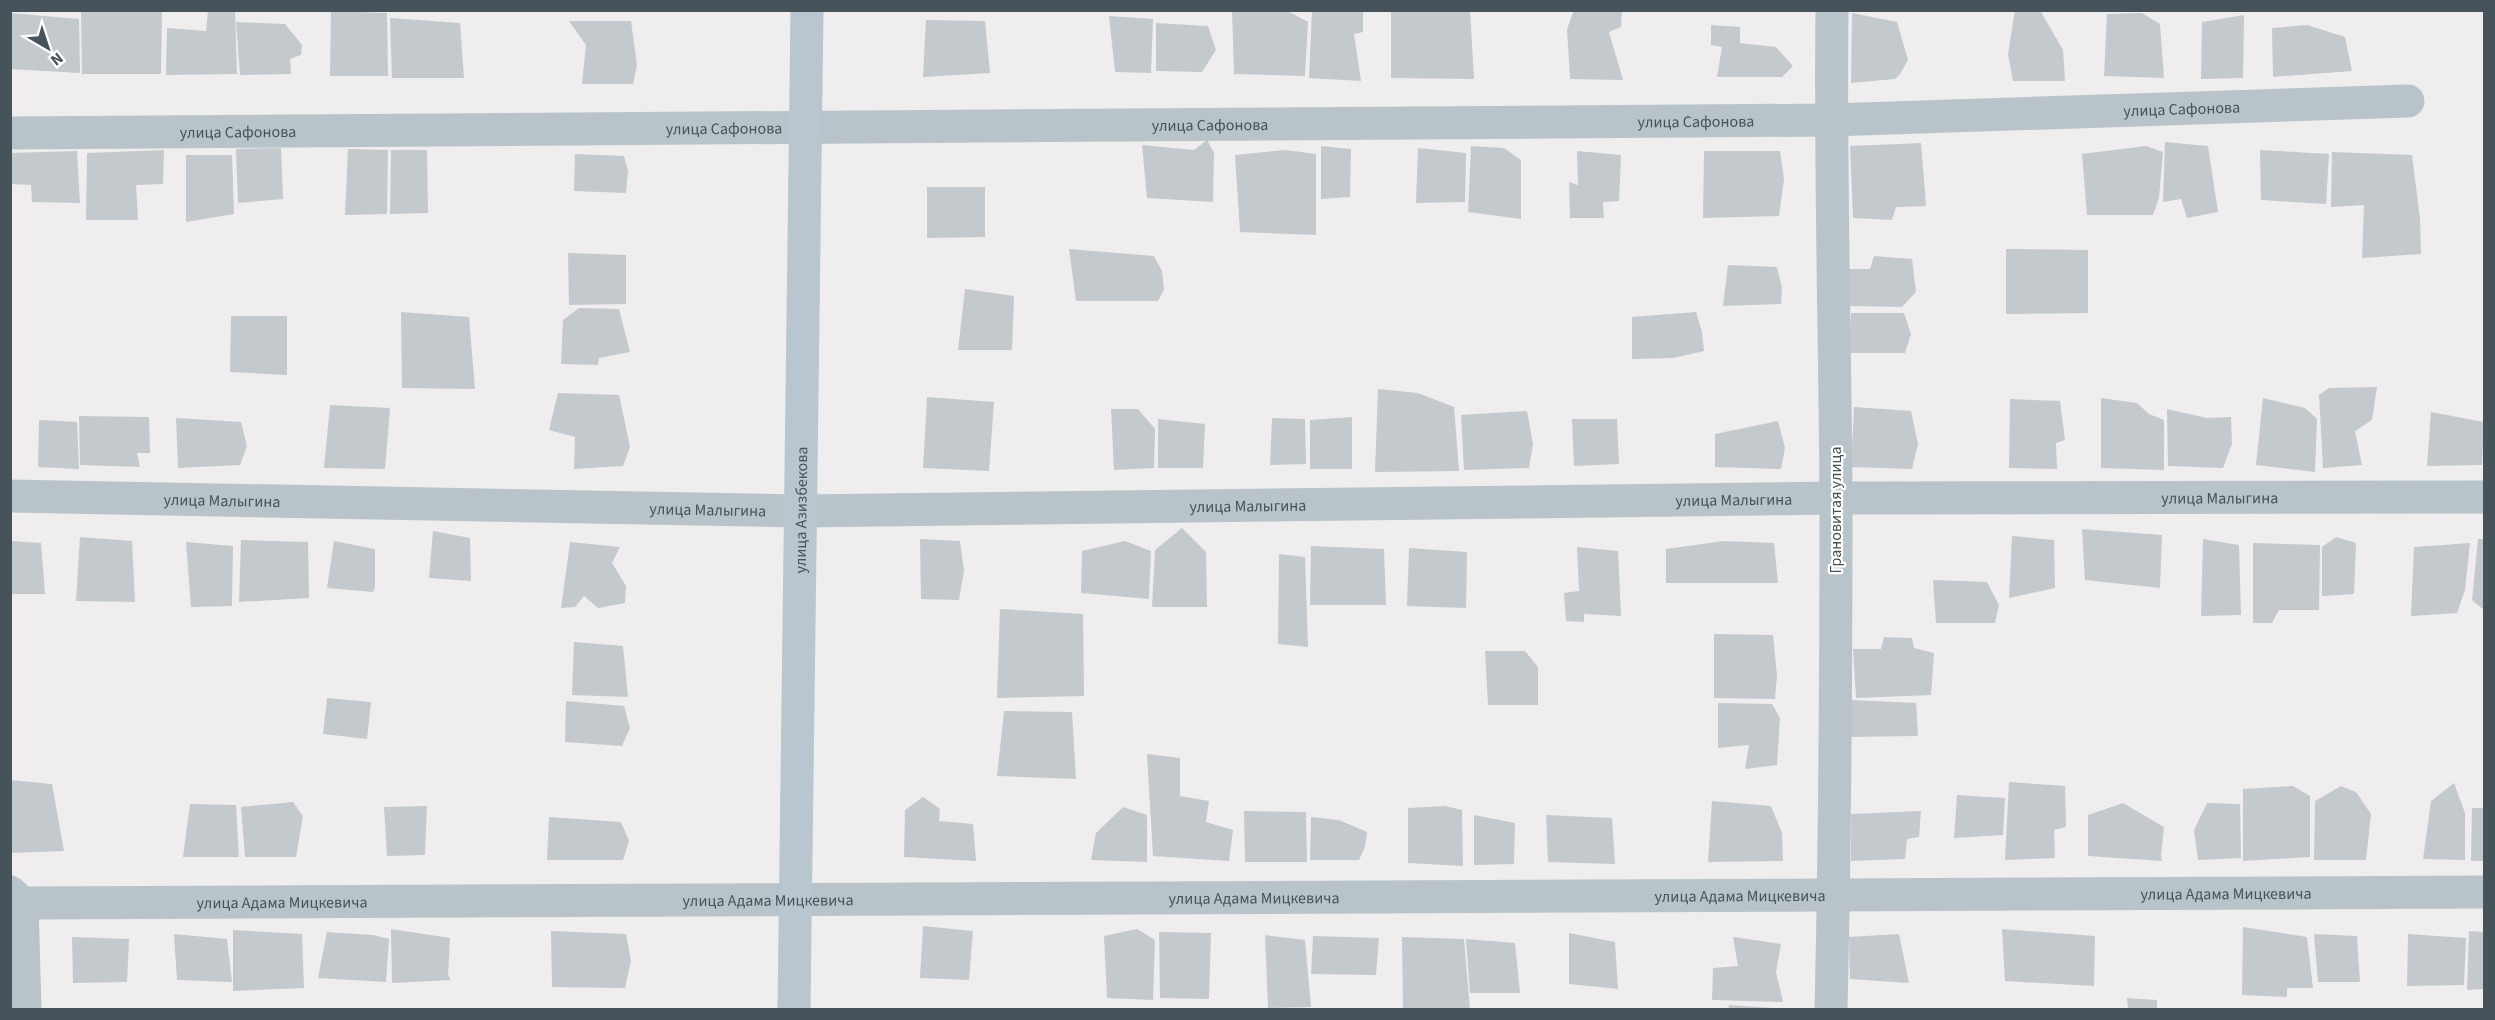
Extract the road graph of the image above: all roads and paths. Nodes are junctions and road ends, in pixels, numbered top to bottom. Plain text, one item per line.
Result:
1 (807, 10) edge
2 (1832, 10) edge
3 (2408, 101) dead end
4 (1831, 120) junction
5 (806, 127) junction
6 (10, 133) edge
7 (10, 496) edge
8 (2484, 497) edge
9 (1836, 498) junction
10 (801, 511) junction
11 (2484, 892) edge
12 (1834, 894) junction
13 (16, 898) edge
14 (796, 901) junction
15 (25, 1010) edge
16 (794, 1010) edge
17 (1831, 1010) edge

1 - 5 main road, улица Азизбекова
2 - 4 street, Грановитая улица
3 - 4 street, улица Сафонова
4 - 5 street, улица Сафонова
4 - 9 street, Грановитая улица
5 - 6 street, улица Сафонова
5 - 10 main road, улица Азизбекова
7 - 10 street, улица Малыгина
8 - 9 street, улица Малыгина
9 - 10 street, улица Малыгина
9 - 12 street, Грановитая улица
10 - 14 main road, улица Азизбекова
11 - 12 street, улица Адама Мицкевича
12 - 14 street, улица Адама Мицкевича
12 - 17 street, Грановитая улица
13 - 14 street, улица Адама Мицкевича
13 - 15 street
14 - 16 main road, улица Азизбекова

